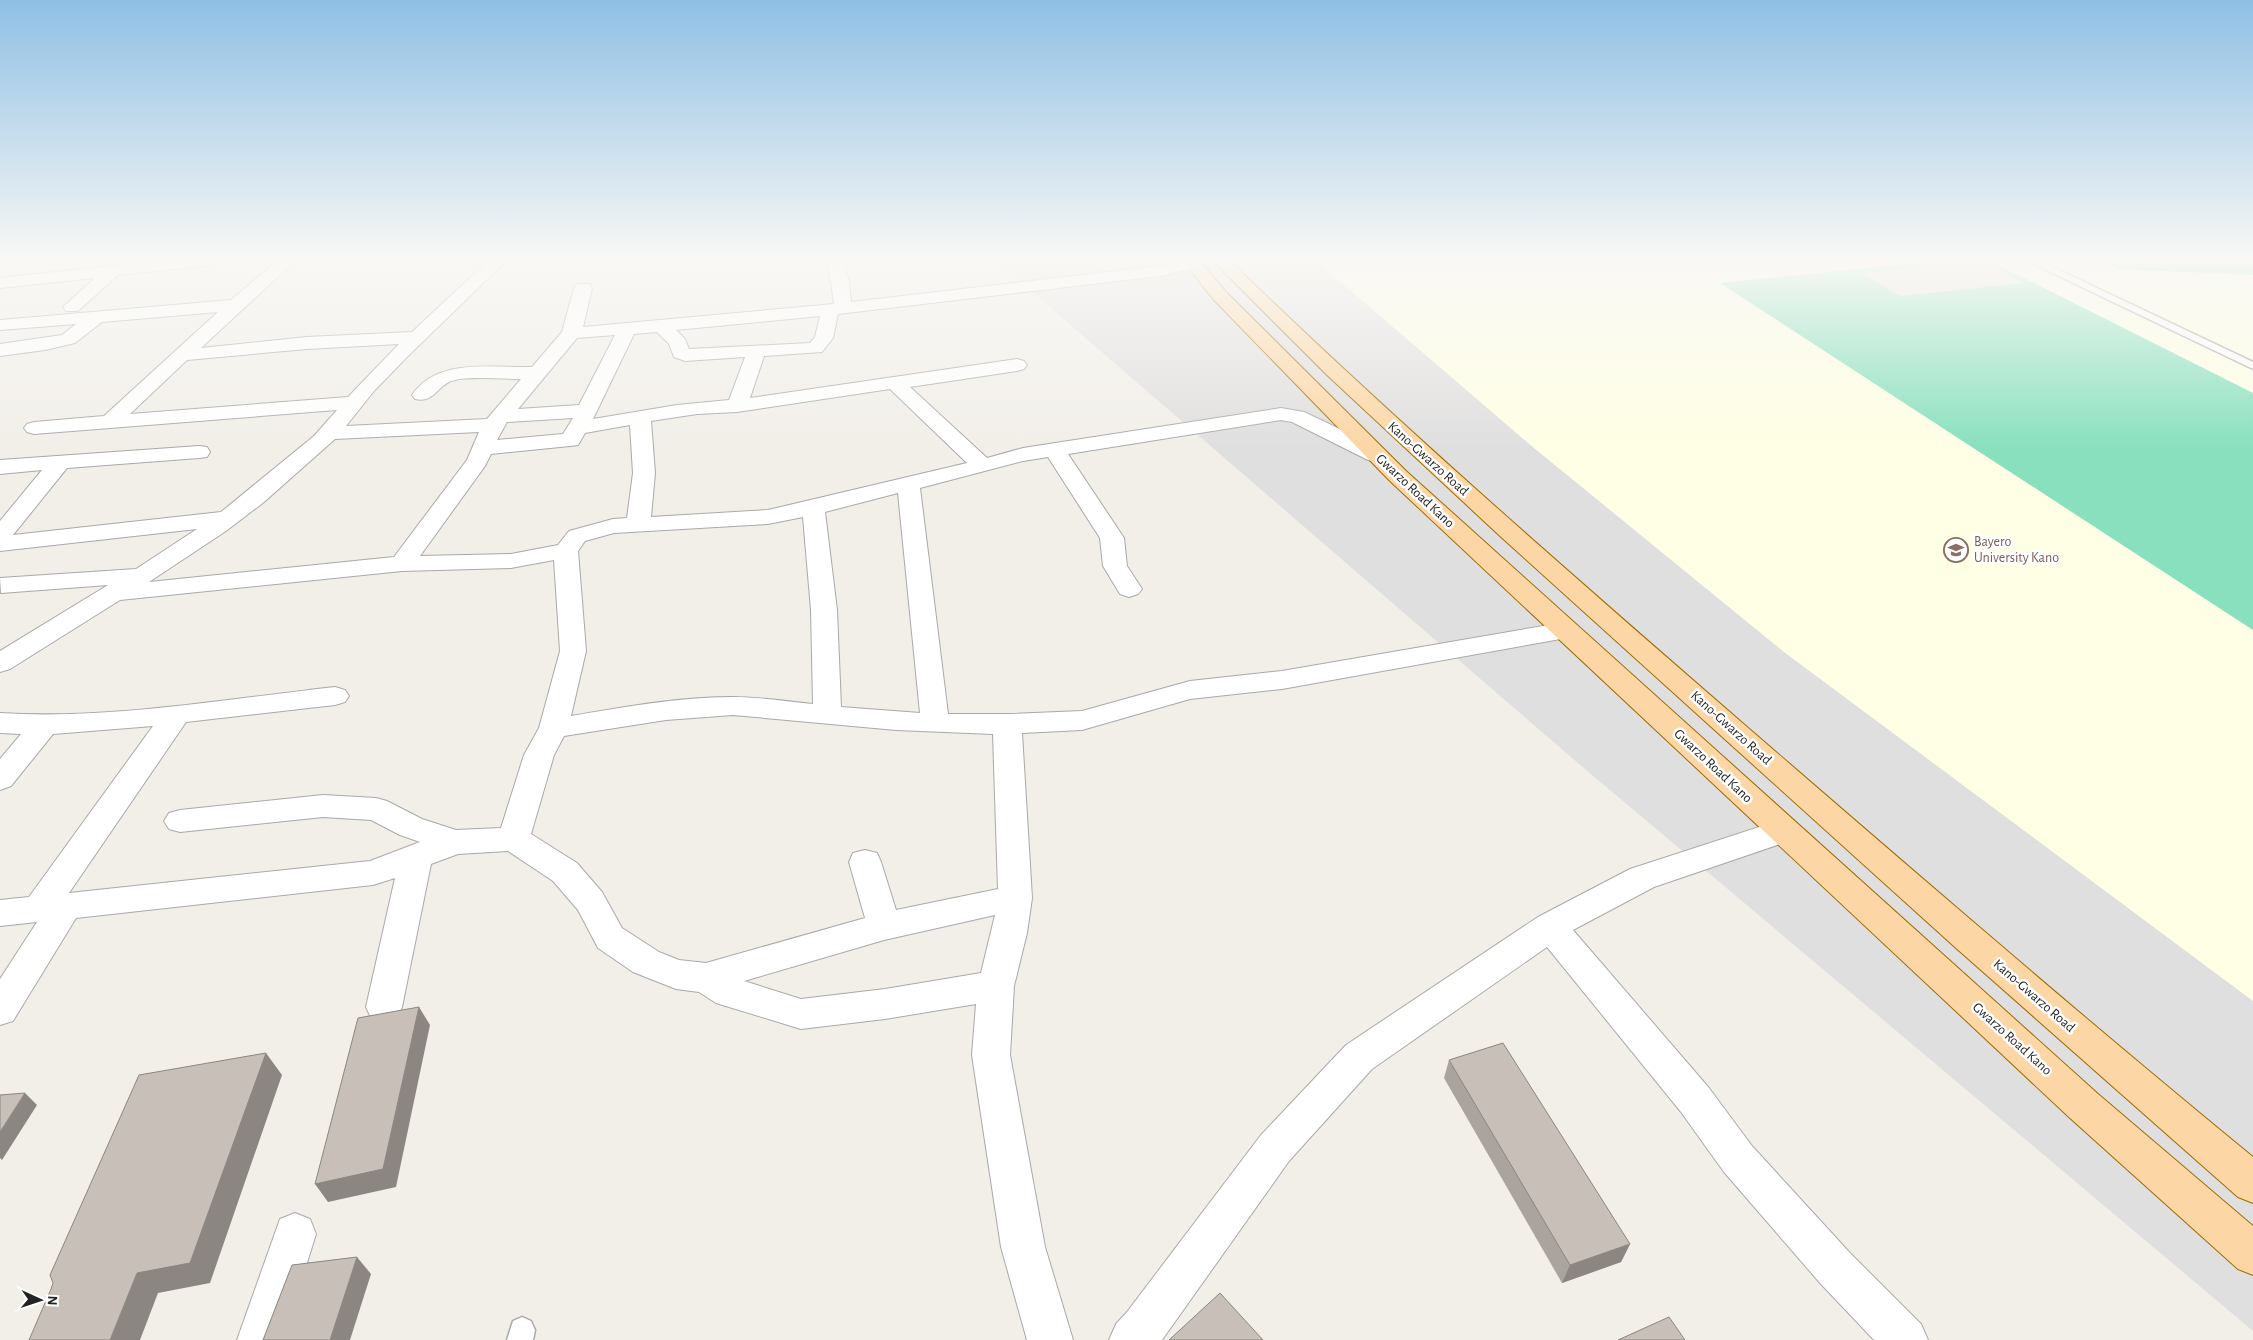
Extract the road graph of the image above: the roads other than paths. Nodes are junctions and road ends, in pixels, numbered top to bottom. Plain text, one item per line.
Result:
1 (30, 323) edge
2 (90, 323) edge
3 (216, 323) edge
4 (433, 323) edge
5 (575, 323) edge
6 (696, 323) edge
7 (831, 323) edge
8 (1246, 323) edge
9 (1276, 323) edge
10 (2162, 323) edge
11 (0, 325) edge
12 (662, 326) junction
13 (627, 329) junction
14 (571, 333) junction
15 (418, 337) junction
16 (0, 350) edge
17 (756, 352) junction
18 (183, 354) junction
19 (1017, 365) dead end
20 (2253, 366) edge
21 (536, 373) junction
22 (895, 383) junction
23 (422, 395) dead end
24 (354, 403) junction
25 (737, 406) junction
26 (640, 419) junction
27 (497, 420) junction
28 (582, 420) junction
29 (110, 422) junction
30 (34, 428) dead end
31 (328, 433) junction
32 (483, 448) junction
33 (1054, 450) junction
34 (199, 452) dead end
35 (1376, 455) junction
36 (61, 462) junction
37 (982, 465) junction
38 (0, 467) edge
39 (908, 484) junction
40 (813, 507) junction
41 (228, 519) junction
42 (638, 525) junction
43 (0, 536) edge
44 (42, 539) junction
45 (0, 544) edge
46 (566, 551) junction
47 (402, 564) junction
48 (141, 576) junction
49 (1, 586) edge
50 (1129, 589) dead end
51 (115, 593) junction
52 (1566, 630) junction
53 (0, 663) edge
54 (334, 696) dead end
55 (177, 714) junction
56 (827, 714) junction
57 (935, 722) junction
58 (0, 723) edge
59 (45, 724) junction
60 (1006, 725) junction
61 (554, 728) junction
62 (0, 780) edge
63 (180, 821) dead end
64 (1784, 831) junction
65 (514, 839) junction
66 (455, 842) junction
67 (416, 857) junction
68 (864, 862) dead end
69 (1015, 898) junction
70 (52, 908) junction
71 (0, 913) edge
72 (884, 926) junction
73 (1550, 927) junction
74 (706, 978) junction
75 (996, 986) junction
76 (384, 1007) dead end
77 (0, 1010) edge
78 (2253, 1183) edge
79 (295, 1234) dead end
80 (2253, 1254) edge
81 (260, 1340) edge
82 (1050, 1340) edge
83 (1132, 1340) edge
84 (1905, 1340) edge

1 - 11 street
2 - 16 street
3 - 18 street
4 - 15 street
5 - 14 street
6 - 12 street
7 - 17 street
8 - 35 main road, Gwarzo Road Kano
9 - 78 main road, Kano-Gwarzo Road
10 - 20 lane
12 - 13 street
12 - 17 street
13 - 14 street
13 - 28 street
14 - 21 street
15 - 18 street
15 - 24 street
17 - 25 street
18 - 29 street
19 - 22 street
21 - 23 street
21 - 27 street
22 - 25 street
22 - 37 street
24 - 29 street
24 - 31 street
25 - 26 street
26 - 28 street
26 - 42 street
27 - 28 street
27 - 31 street
27 - 32 street
28 - 32 street
29 - 30 street
31 - 41 street
32 - 47 street
33 - 35 street
33 - 37 street
33 - 50 street
34 - 36 street
35 - 52 main road, Gwarzo Road Kano
36 - 38 street
36 - 43 street
37 - 39 street
39 - 40 street
39 - 57 street
40 - 42 street
40 - 56 street
41 - 44 street
41 - 48 street
42 - 46 street
44 - 45 street
44 - 49 street
46 - 47 street
46 - 61 street
47 - 51 street
48 - 49 street
48 - 51 street
51 - 53 street
52 - 60 street
52 - 64 main road, Gwarzo Road Kano
54 - 55 street
55 - 59 street
55 - 70 street
56 - 57 street
56 - 61 street
57 - 60 street
58 - 59 street
59 - 62 street
60 - 69 street
61 - 65 street
63 - 66 street
64 - 73 street
64 - 80 main road, Gwarzo Road Kano
65 - 66 street
65 - 74 street
66 - 67 street
67 - 70 street
67 - 76 street
68 - 72 street
69 - 72 street
69 - 75 street
70 - 71 street
70 - 77 street
72 - 74 street
73 - 83 street
73 - 84 street
74 - 75 street
75 - 82 street
79 - 81 street

